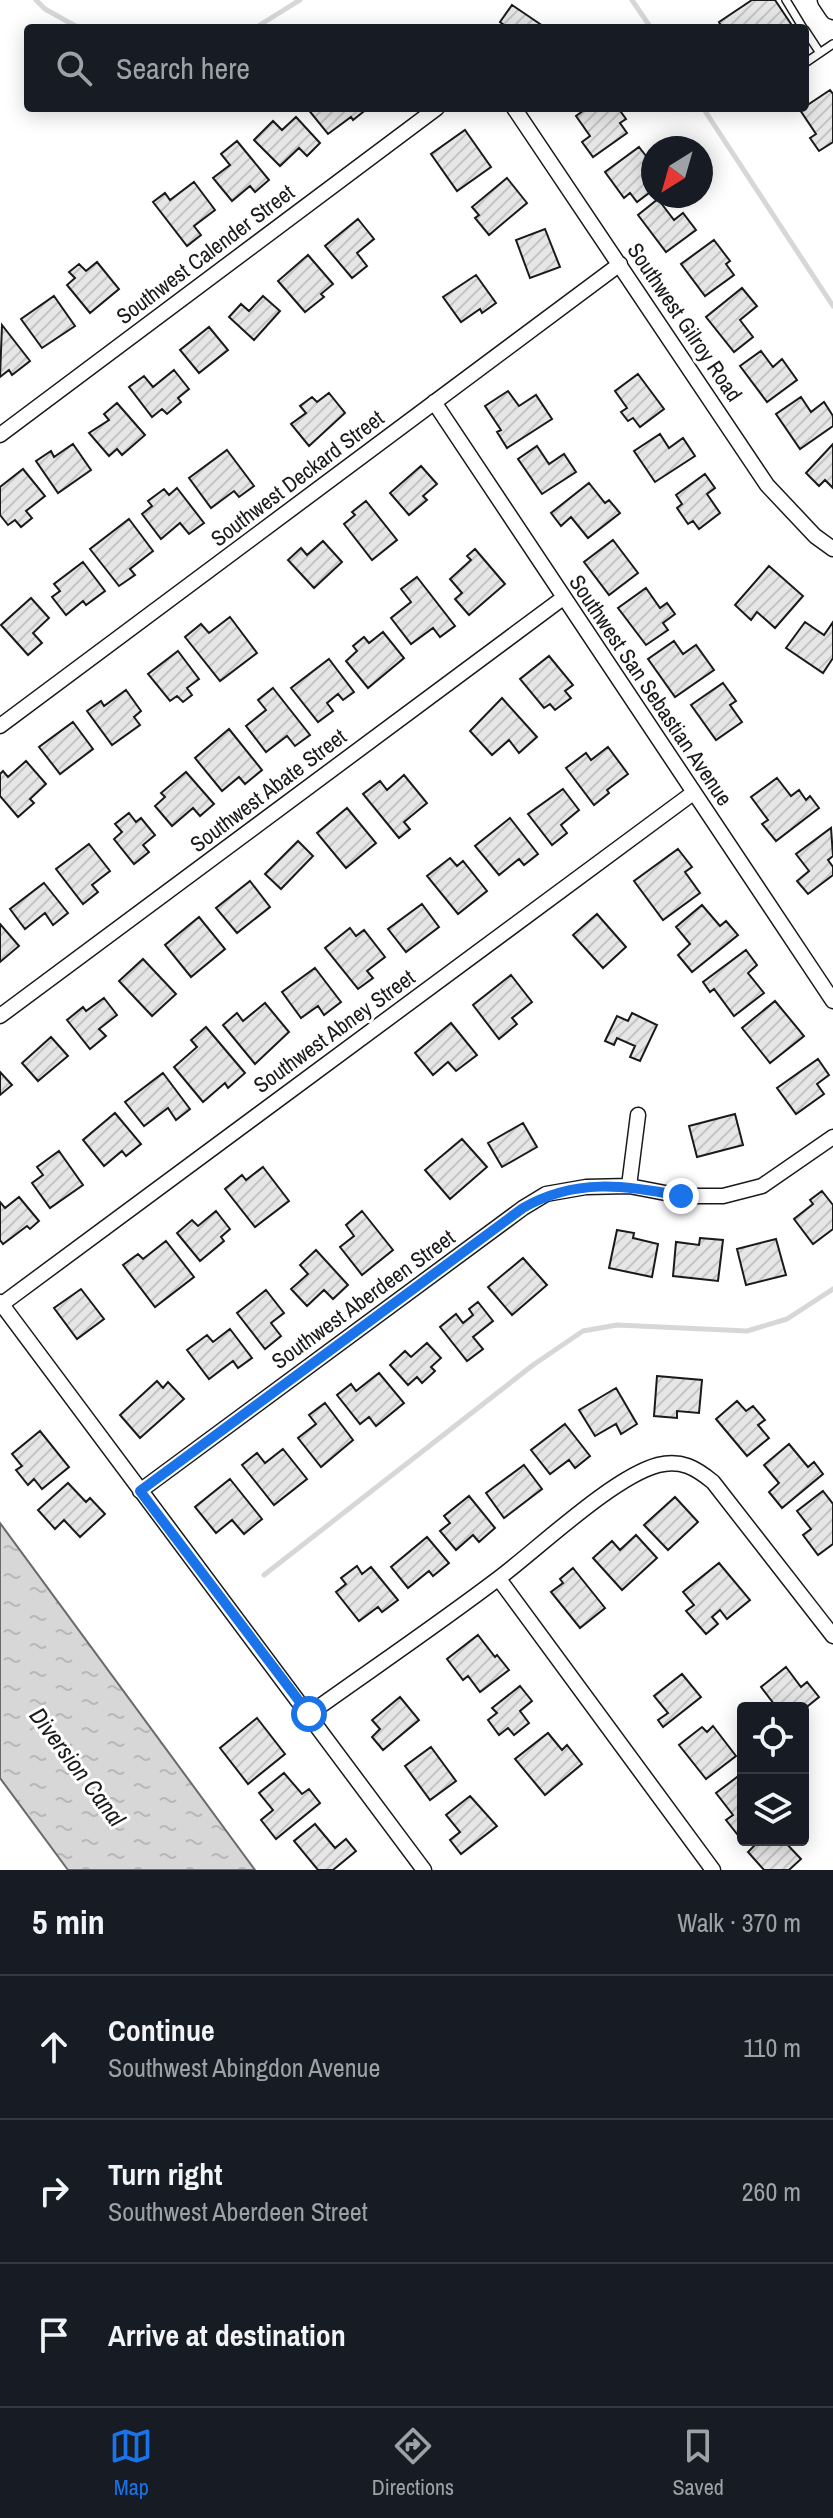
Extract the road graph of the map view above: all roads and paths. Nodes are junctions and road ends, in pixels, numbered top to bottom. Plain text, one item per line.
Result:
1 (786, 0) edge
2 (825, 0) edge
3 (833, 12) edge
4 (801, 24) edge
5 (809, 36) edge
6 (833, 44) edge
7 (820, 53) junction
8 (809, 60) edge
9 (432, 112) edge
10 (517, 112) edge
11 (620, 264) junction
12 (434, 402) junction
13 (0, 435) edge
14 (833, 549) edge
15 (563, 598) junction
16 (0, 726) edge
17 (693, 793) junction
18 (833, 1001) edge
19 (0, 1016) edge
20 (638, 1115) dead end
21 (833, 1137) edge
22 (629, 1186) junction
23 (1, 1303) edge
24 (140, 1491) junction
25 (499, 1579) junction
26 (833, 1636) edge
27 (309, 1714) junction
28 (424, 1870) edge
29 (713, 1870) edge

1 - 4 lane
2 - 3 street
5 - 7 lane
6 - 7 lane
7 - 8 lane
9 - 13 street, Southwest Calender Street
10 - 11 street, Southwest Gilroy Road
11 - 12 street, Southwest Deckard Street
11 - 14 street, Southwest Gilroy Road
12 - 15 street, Southwest San Sebastian Avenue
12 - 16 street, Southwest Deckard Street
15 - 17 street, Southwest San Sebastian Avenue
15 - 19 street, Southwest Abate Street
17 - 18 street, Southwest San Sebastian Avenue
17 - 23 street, Southwest Abney Street
20 - 22 street
21 - 22 street, Southwest Aberdeen Street
22 - 24 street, Southwest Aberdeen Street
23 - 24 street
24 - 27 street
25 - 26 street
25 - 27 street
25 - 29 street
27 - 28 street

